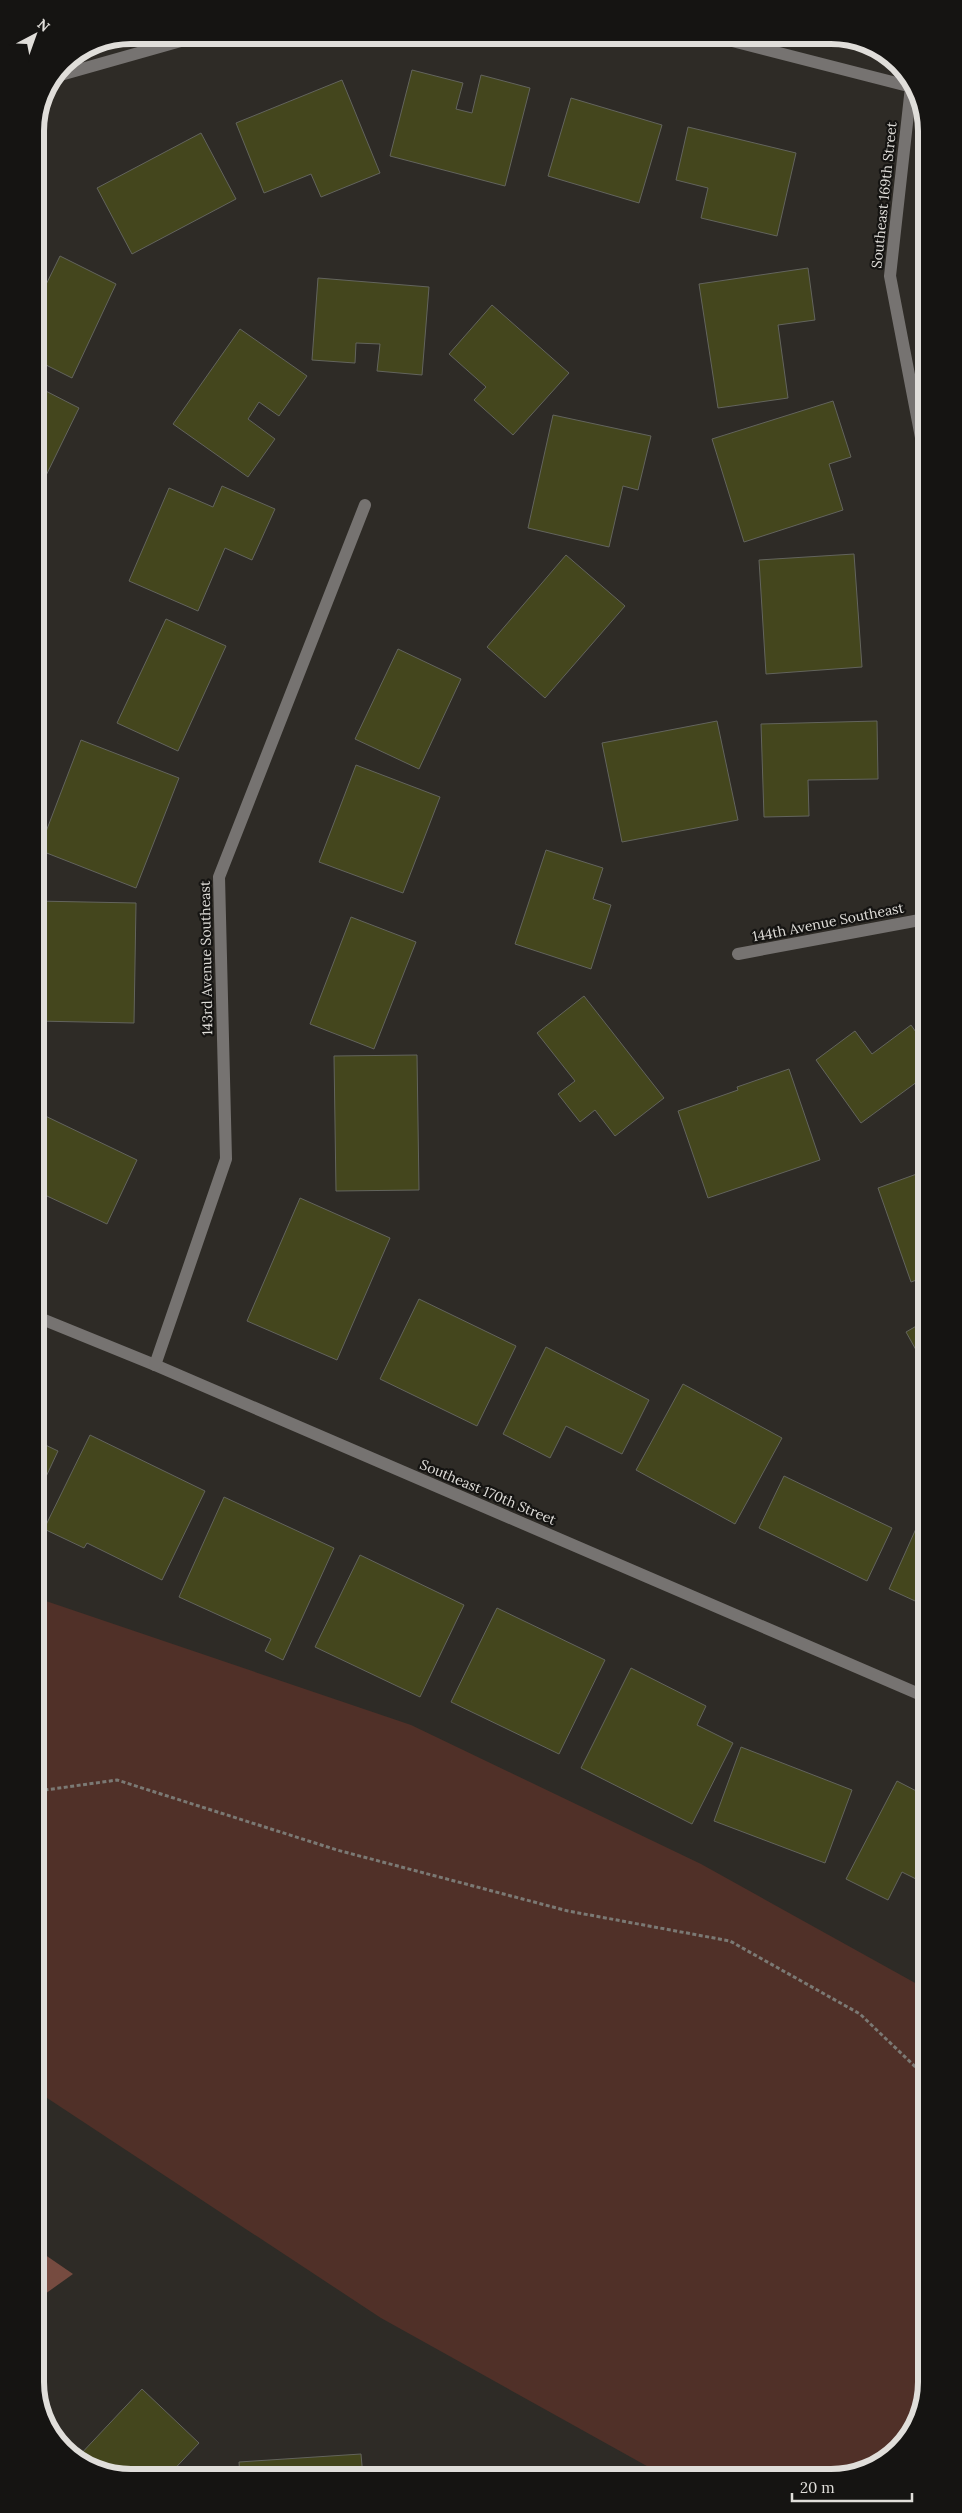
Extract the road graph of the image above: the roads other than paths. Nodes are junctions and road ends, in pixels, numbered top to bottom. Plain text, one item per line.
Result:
1 (170, 44) edge
2 (744, 44) edge
3 (66, 73) edge
4 (905, 86) edge
5 (910, 96) edge
6 (918, 422) edge
7 (365, 505) dead end
8 (918, 919) edge
9 (738, 954) dead end
10 (44, 1320) edge
11 (155, 1365) junction
12 (918, 1694) edge

1 - 3 street
2 - 4 street
5 - 6 street, Southeast 169th Street
7 - 11 street, 143rd Avenue Southeast
8 - 9 street, 144th Avenue Southeast
10 - 11 street, Southeast 170th Street
11 - 12 street, Southeast 170th Street

